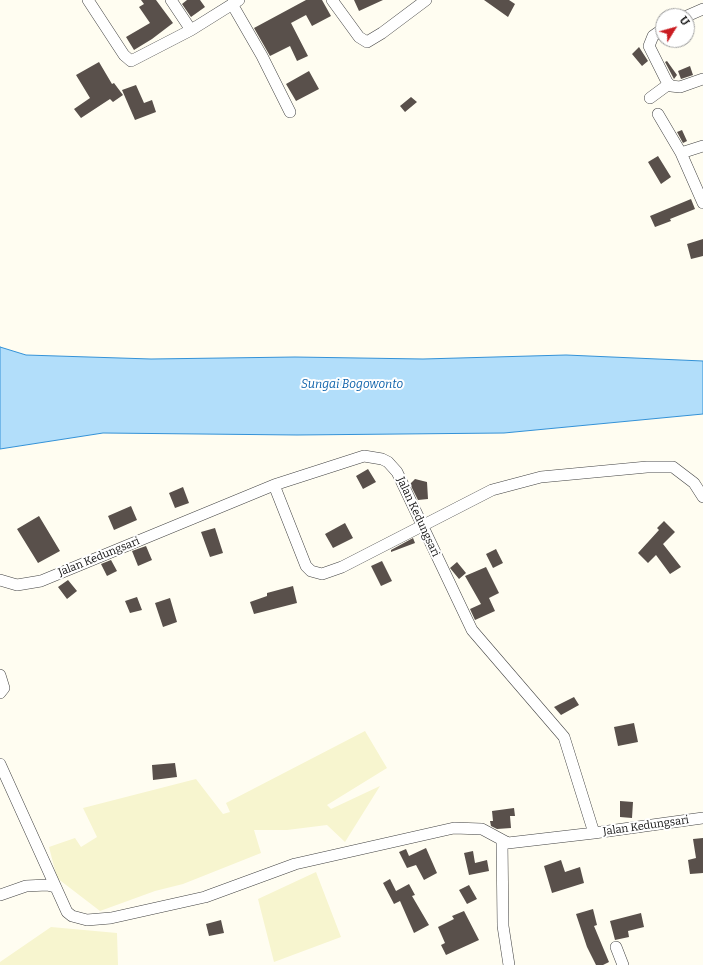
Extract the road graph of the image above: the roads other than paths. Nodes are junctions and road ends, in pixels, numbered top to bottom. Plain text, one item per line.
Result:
1 (88, 0) edge
2 (171, 0) edge
3 (332, 0) edge
4 (426, 0) edge
5 (236, 2) edge
6 (191, 30) junction
7 (655, 35) edge
8 (703, 79) edge
9 (669, 84) junction
10 (650, 98) dead end
11 (290, 112) dead end
12 (658, 114) dead end
13 (703, 146) edge
14 (680, 153) junction
15 (703, 203) edge
16 (274, 485) junction
17 (703, 497) edge
18 (422, 525) junction
19 (0, 580) edge
20 (0, 675) edge
21 (0, 693) edge
22 (0, 764) edge
23 (703, 818) edge
24 (594, 833) junction
25 (502, 840) junction
26 (55, 887) junction
27 (0, 895) edge
28 (616, 947) dead end
29 (509, 965) edge
30 (623, 965) edge

1 - 6 street
2 - 6 street
3 - 4 street
5 - 6 street
5 - 11 street
7 - 9 street
8 - 9 street
9 - 10 street
12 - 14 street
13 - 14 street
14 - 15 street
16 - 18 street, Jalan Kedungsari
16 - 18 street
16 - 19 street, Jalan Kedungsari
17 - 18 street
18 - 24 street, Jalan Kedungsari
20 - 21 street
22 - 26 street
23 - 24 street, Jalan Kedungsari
24 - 25 street
25 - 26 street
25 - 29 street
26 - 27 street
28 - 30 street

